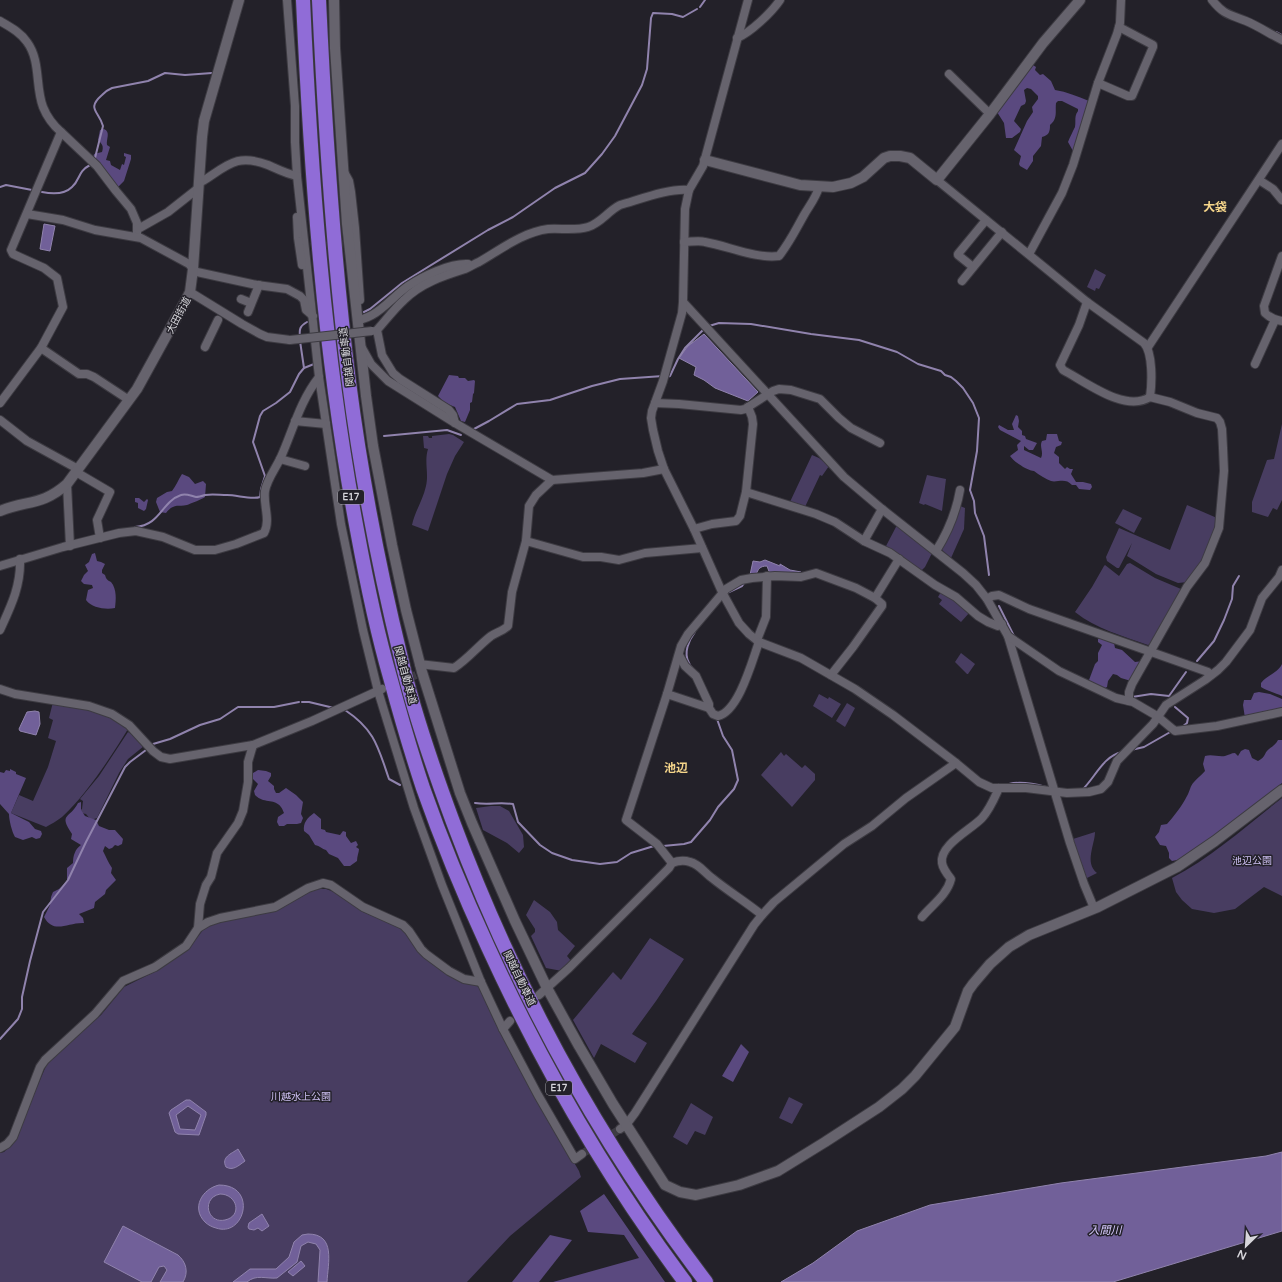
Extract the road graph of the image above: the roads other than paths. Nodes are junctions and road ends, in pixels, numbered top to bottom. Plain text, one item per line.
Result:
1 (239, 0) edge
2 (287, 0) edge
3 (303, 0) edge
4 (319, 0) edge
5 (334, 0) edge
6 (748, 0) edge
7 (780, 0) edge
8 (1080, 0) edge
9 (1121, 0) edge
10 (1212, 0) edge
11 (0, 21) edge
12 (1119, 27) junction
13 (737, 38) junction
14 (1282, 40) edge
15 (949, 74) dead end
16 (1098, 83) junction
17 (990, 114) junction
18 (61, 132) junction
19 (1282, 145) edge
20 (705, 160) junction
21 (297, 178) junction
22 (937, 180) junction
23 (1259, 180) junction
24 (199, 185) junction
25 (818, 187) junction
26 (690, 190) junction
27 (1282, 200) edge
28 (27, 214) junction
29 (986, 220) junction
30 (1002, 232) junction
31 (138, 233) junction
32 (684, 242) junction
33 (1029, 254) junction
34 (1282, 256) edge
35 (473, 264) junction
36 (973, 267) junction
37 (193, 269) junction
38 (1280, 270) edge
39 (962, 281) dead end
40 (259, 285) junction
41 (190, 292) junction
42 (242, 299) dead end
43 (304, 300) junction
44 (683, 302) junction
45 (1087, 302) junction
46 (251, 303) junction
47 (248, 312) dead end
48 (313, 316) junction
49 (357, 317) junction
50 (218, 320) dead end
51 (1279, 321) edge
52 (374, 330) junction
53 (360, 346) junction
54 (205, 347) dead end
55 (1148, 347) junction
56 (41, 348) junction
57 (1255, 364) dead end
58 (319, 377) junction
59 (767, 394) junction
60 (1150, 397) junction
61 (129, 400) junction
62 (0, 403) edge
63 (655, 403) junction
64 (748, 407) junction
65 (0, 420) edge
66 (295, 421) junction
67 (454, 422) junction
68 (326, 424) junction
69 (880, 443) dead end
70 (280, 458) junction
71 (305, 466) dead end
72 (664, 469) junction
73 (77, 470) junction
74 (552, 480) junction
75 (67, 484) junction
76 (960, 490) dead end
77 (746, 492) junction
78 (882, 509) junction
79 (0, 511) edge
80 (694, 530) junction
81 (100, 536) junction
82 (864, 540) junction
83 (526, 541) junction
84 (70, 542) junction
85 (702, 548) junction
86 (936, 551) junction
87 (20, 559) junction
88 (899, 559) junction
89 (0, 566) edge
90 (1282, 570) edge
91 (767, 576) junction
92 (722, 592) junction
93 (875, 598) junction
94 (987, 599) junction
95 (1002, 624) junction
96 (0, 630) edge
97 (1008, 636) junction
98 (758, 641) junction
99 (1151, 651) junction
100 (679, 655) junction
101 (419, 670) junction
102 (831, 675) junction
103 (1211, 675) junction
104 (0, 689) edge
105 (380, 690) junction
106 (667, 694) junction
107 (1129, 701) junction
108 (709, 708) junction
109 (1282, 712) edge
110 (1157, 716) junction
111 (253, 745) junction
112 (956, 763) junction
113 (999, 788) junction
114 (1054, 789) junction
115 (1282, 790) edge
116 (672, 863) junction
117 (1094, 908) junction
118 (762, 915) junction
119 (922, 917) dead end
120 (198, 928) junction
121 (481, 982) junction
122 (547, 988) junction
123 (539, 995) dead end
124 (510, 1021) dead end
125 (503, 1029) junction
126 (623, 1127) junction
127 (0, 1148) edge
128 (582, 1154) dead end
129 (685, 1282) edge
130 (706, 1282) edge

1 - 24 street, 大田街道
2 - 21 street
3 - 129 highway, 関越自動車道 / E17
4 - 130 highway, 関越自動車道 / E17
5 - 49 street
6 - 13 street
7 - 13 street
8 - 17 street
9 - 12 street
10 - 14 street
11 - 18 street
12 - 16 street
12 - 16 street
13 - 20 street
15 - 17 street
16 - 33 street
17 - 22 street
18 - 28 street
18 - 31 street
19 - 23 street
20 - 25 street
20 - 26 street
21 - 24 street
21 - 43 street
21 - 48 street
22 - 25 street
22 - 29 street
23 - 27 street
23 - 55 street
24 - 31 street
24 - 37 street, 大田街道
25 - 32 street
26 - 32 street
26 - 35 street
28 - 31 street
28 - 56 street
29 - 30 street
29 - 36 street
30 - 33 street
30 - 36 street
31 - 37 street
32 - 44 street
33 - 45 street
34 - 38 street
35 - 49 street
35 - 52 street
36 - 39 street
37 - 40 street
37 - 41 street, 大田街道
38 - 51 street
40 - 43 street
40 - 46 street
41 - 52 street, bridge
41 - 61 street, 大田街道
42 - 46 street
43 - 48 street
44 - 59 street
44 - 63 street
45 - 55 street
45 - 60 street
46 - 47 street
48 - 58 street
49 - 53 street
50 - 54 street
51 - 57 street
52 - 67 street
53 - 67 street
53 - 101 street
55 - 60 street
56 - 61 street
56 - 62 street
58 - 66 street
58 - 68 street
59 - 64 street
59 - 69 street
59 - 78 street
60 - 99 street
61 - 73 street, 大田街道
63 - 64 street
63 - 72 street
64 - 77 street
65 - 73 street
66 - 68 street
66 - 70 street
67 - 74 street
68 - 105 street
70 - 71 street
70 - 81 street
72 - 74 street
72 - 80 street
73 - 75 street, 大田街道
73 - 81 street
74 - 83 street
75 - 79 street, 大田街道
75 - 84 street
76 - 86 street
77 - 80 street
77 - 82 street
78 - 82 street
78 - 86 street
80 - 85 street
81 - 84 street
82 - 88 street
83 - 85 street
83 - 101 street
84 - 87 street
85 - 92 street
86 - 94 street
87 - 89 street
87 - 96 street
88 - 93 street
88 - 95 street
90 - 103 street
91 - 92 street
91 - 93 street
91 - 98 street
92 - 98 street
92 - 100 street
93 - 102 street
94 - 95 street
94 - 99 street
95 - 97 street
97 - 107 street
97 - 114 street
98 - 102 street
98 - 108 street
99 - 103 street
99 - 107 street
100 - 106 street
100 - 108 street
101 - 122 street
102 - 112 street
103 - 110 street
104 - 111 street
105 - 111 street
105 - 121 street
106 - 108 street
106 - 116 street
107 - 110 street
109 - 110 street
110 - 114 street
111 - 120 street
112 - 113 street
112 - 118 street
113 - 114 street
113 - 119 street
114 - 117 street
115 - 117 street
116 - 118 street
116 - 122 street
117 - 126 street
118 - 126 street
120 - 121 street
120 - 127 street
121 - 125 street
122 - 123 street
122 - 126 street
124 - 125 street
125 - 128 street

